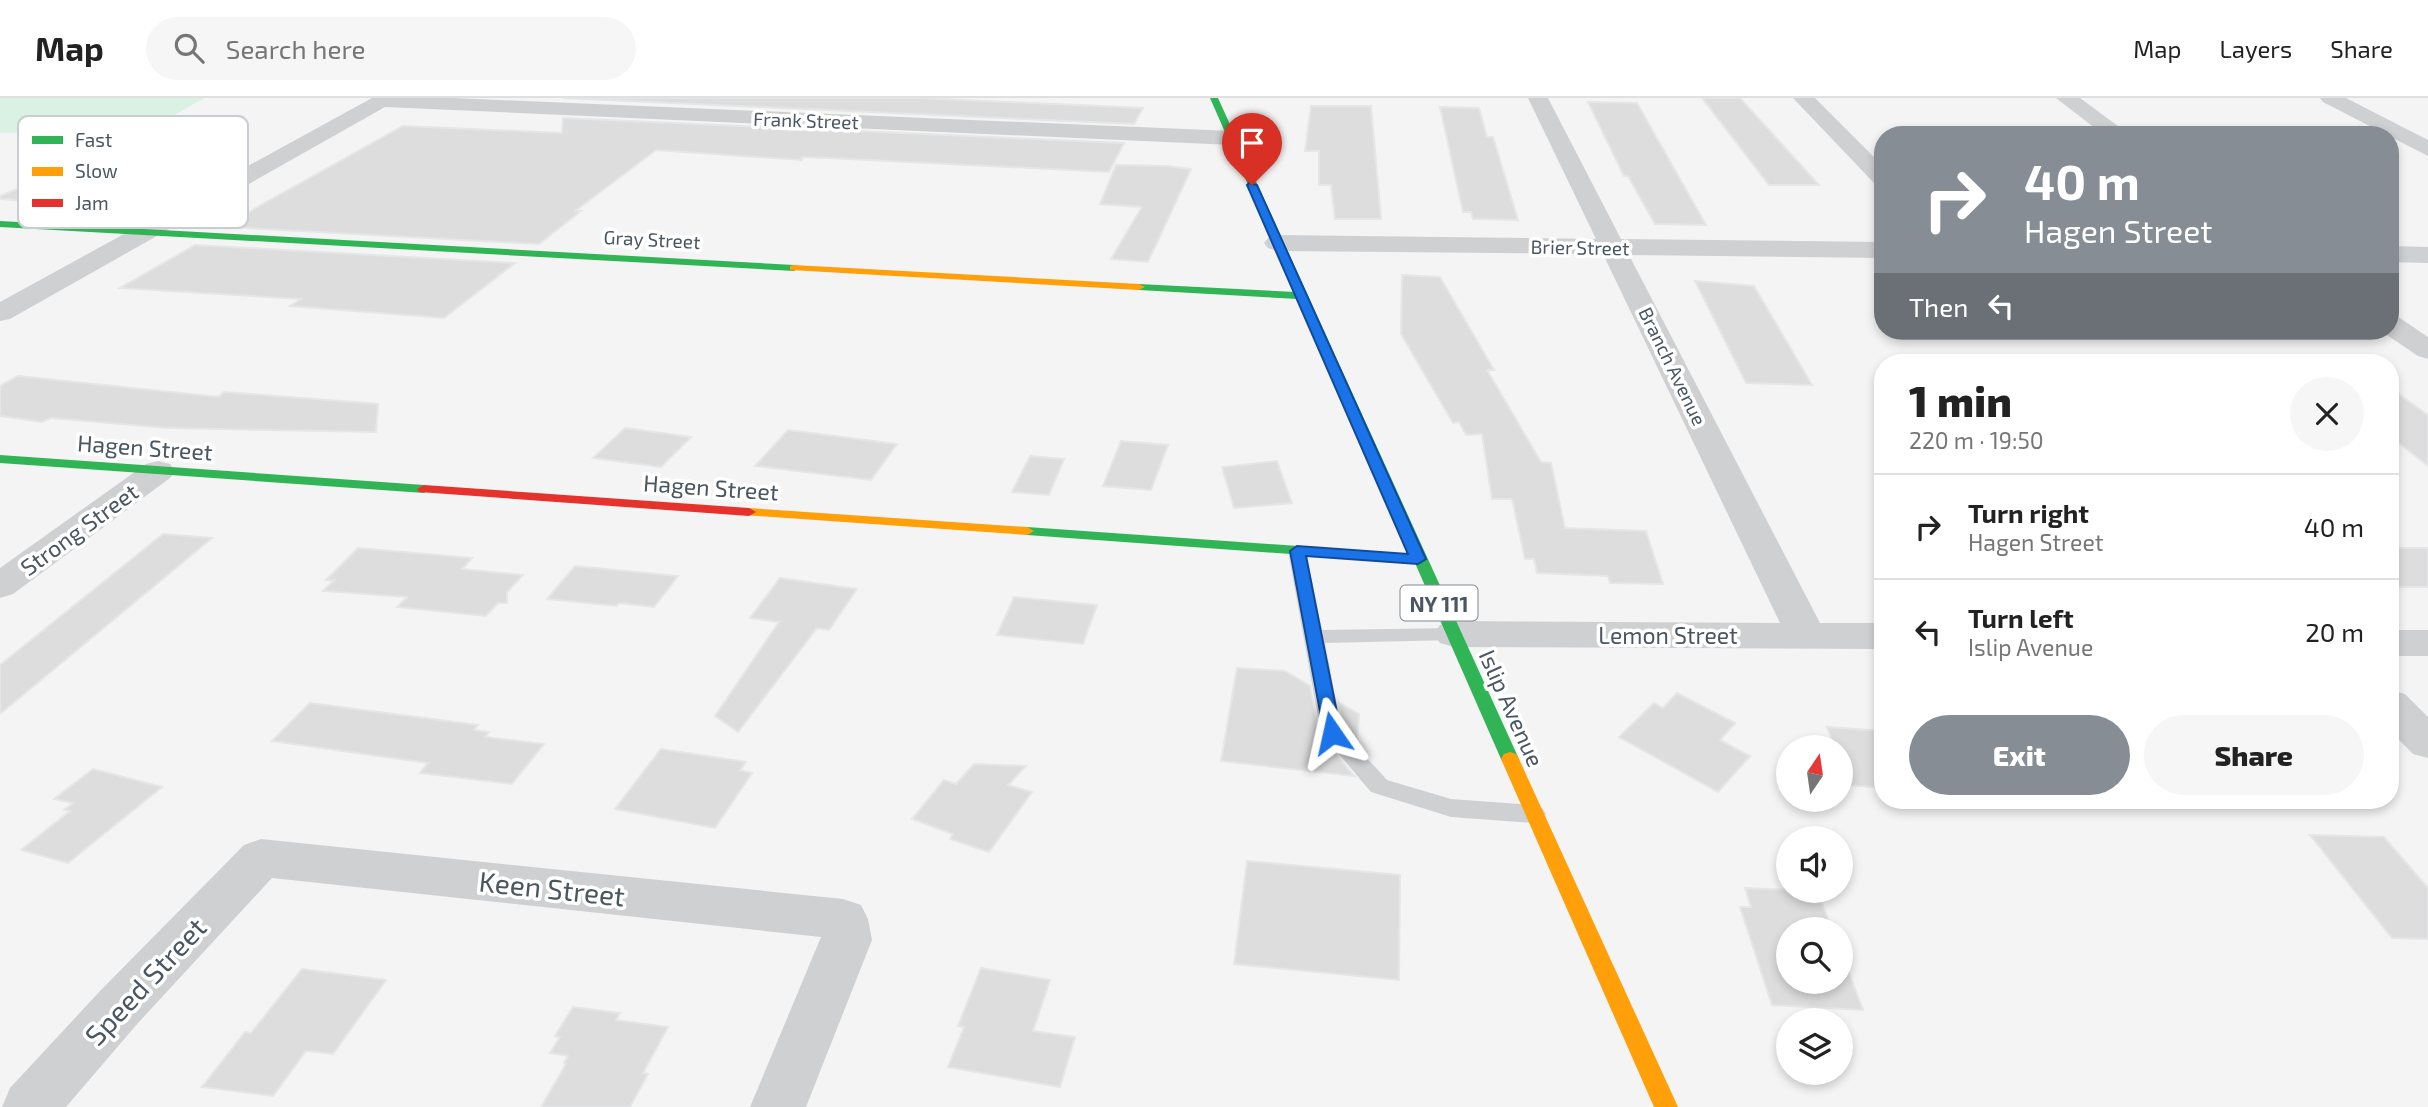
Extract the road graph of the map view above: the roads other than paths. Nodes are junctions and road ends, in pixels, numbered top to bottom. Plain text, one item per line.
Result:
1 (1214, 98) edge
2 (1538, 98) edge
3 (1803, 98) edge
4 (2066, 98) edge
5 (2330, 98) edge
6 (384, 100) edge
7 (2106, 126) edge
8 (2384, 126) edge
9 (2399, 134) edge
10 (1232, 138) junction
11 (2428, 149) edge
12 (1874, 170) edge
13 (248, 176) edge
14 (0, 224) edge
15 (18, 225) edge
16 (74, 228) edge
17 (154, 228) edge
18 (147, 232) junction
19 (1277, 243) junction
20 (1614, 247) junction
21 (1874, 250) edge
22 (2399, 254) edge
23 (2428, 255) edge
24 (1302, 296) junction
25 (0, 313) edge
26 (2399, 330) edge
27 (2428, 350) edge
28 (0, 459) edge
29 (158, 471) junction
30 (1297, 551) junction
31 (1418, 559) junction
32 (0, 586) edge
33 (1454, 634) junction
34 (1806, 635) junction
35 (1874, 636) edge
36 (1314, 637) junction
37 (2399, 643) edge
38 (2428, 643) edge
39 (2399, 713) edge
40 (2428, 743) edge
41 (1534, 814) junction
42 (261, 858) joint
43 (30, 1107) edge
44 (778, 1107) edge
45 (1666, 1107) edge

1 - 10 street, Islip Avenue / NY 111
2 - 20 street, Branch Avenue
3 - 12 street
4 - 7 street
5 - 8 street
6 - 10 street, Frank Street
6 - 13 street
9 - 11 street
10 - 19 street, Islip Avenue / NY 111
14 - 15 street, Gray Street
16 - 18 street, Gray Street
17 - 18 street
18 - 24 street, Gray Street
18 - 25 street
19 - 20 street, Brier Street
19 - 24 street, Islip Avenue / NY 111
20 - 21 street, Brier Street
20 - 34 street, Branch Avenue
22 - 23 street
24 - 31 street, Islip Avenue / NY 111
26 - 27 street
28 - 29 street, Hagen Street
29 - 30 street, Hagen Street
29 - 32 street, Strong Street
30 - 31 street, Hagen Street
30 - 36 lane
31 - 33 street, Islip Avenue / NY 111
33 - 34 street, Lemon Street
33 - 36 lane
33 - 41 street, Islip Avenue / NY 111
34 - 35 street, Lemon Street
36 - 41 lane
37 - 38 street
39 - 40 street
41 - 45 street, Islip Avenue / NY 111
42 - 43 street, Speed Street
42 - 44 street, Keen Street

